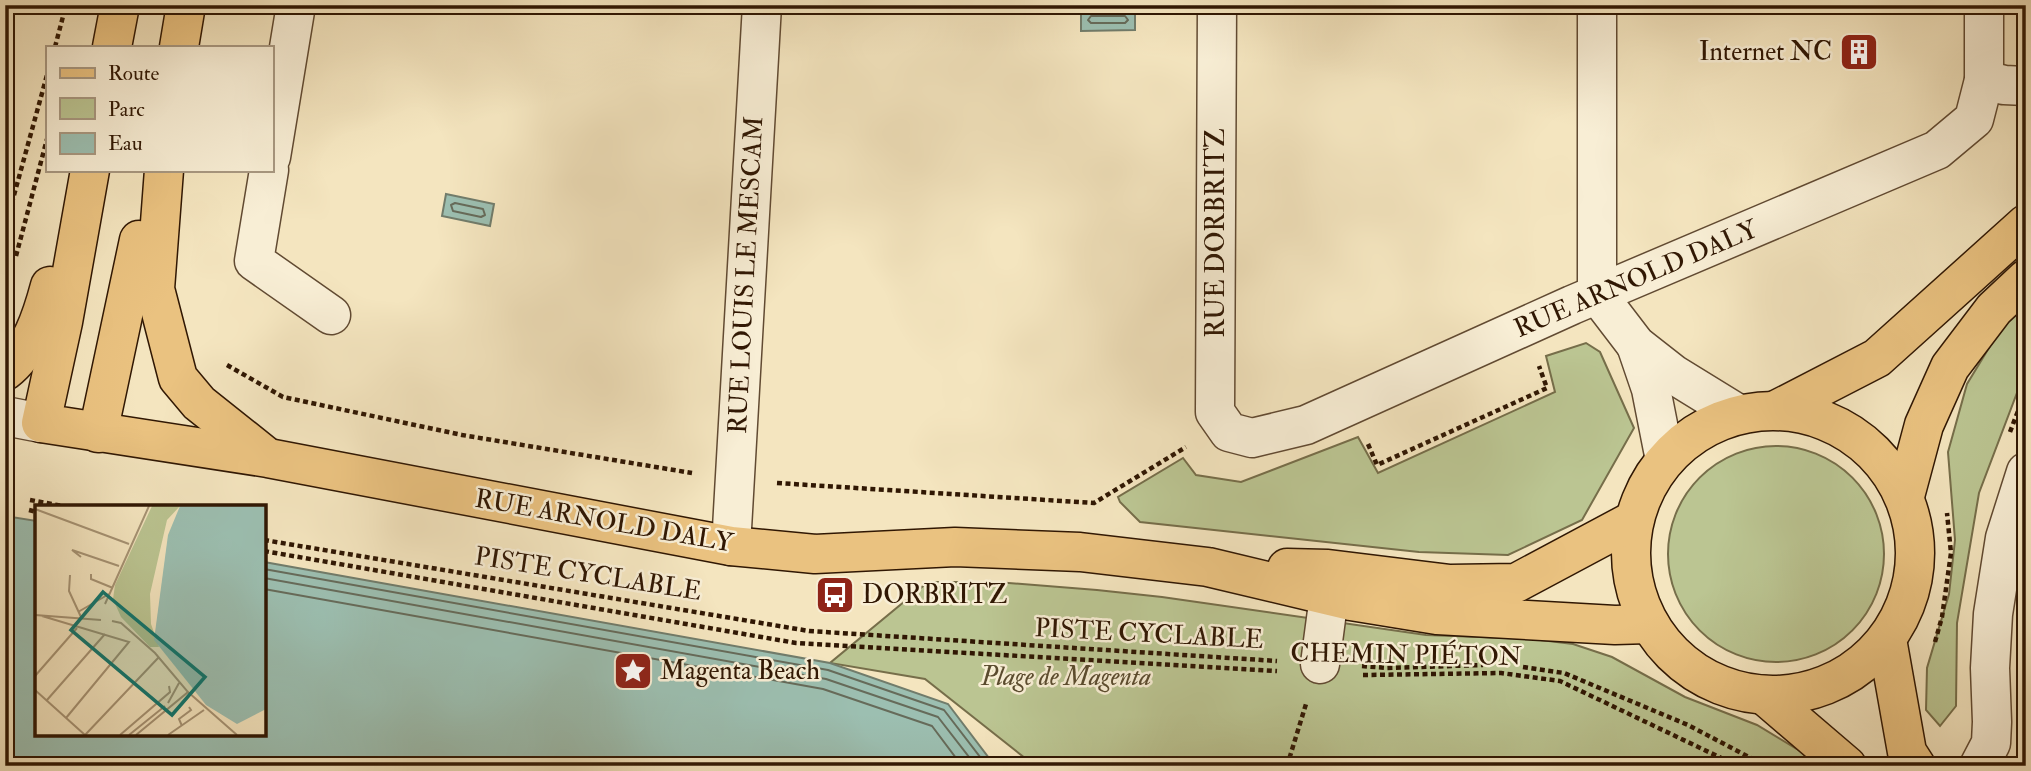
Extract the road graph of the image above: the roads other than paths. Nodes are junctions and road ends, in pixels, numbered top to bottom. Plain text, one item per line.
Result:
1 (120, 5) edge
2 (186, 5) edge
3 (296, 5) edge
4 (762, 5) edge
5 (1217, 5) edge
6 (1597, 5) edge
7 (1984, 5) edge
8 (113, 46) edge
9 (178, 46) edge
10 (1984, 80) junction
11 (2026, 86) edge
12 (273, 145) edge
13 (84, 172) edge
14 (90, 172) edge
15 (154, 172) edge
16 (164, 172) edge
17 (269, 172) edge
18 (2026, 224) edge
19 (2026, 279) edge
20 (1597, 294) junction
21 (331, 315) dead end
22 (1636, 345) junction
23 (5, 371) edge
24 (1778, 410) junction
25 (1738, 414) junction
26 (23, 420) edge
27 (98, 433) junction
28 (1252, 438) joint
29 (268, 457) junction
30 (1665, 460) junction
31 (2026, 472) edge
32 (1905, 496) junction
33 (1634, 520) junction
34 (731, 545) junction
35 (1208, 567) junction
36 (1329, 596) junction
37 (1649, 624) junction
38 (1887, 639) junction
39 (1318, 669) road end
40 (1764, 695) junction
41 (1847, 766) edge
42 (1916, 766) edge
43 (1979, 766) edge

1 - 8 main road
2 - 9 main road
3 - 12 street
4 - 34 street, RUE LOUIS LE MESCAM
5 - 28 street, RUE DORBRITZ
6 - 20 street
7 - 10 street, RUE ARNOLD DALY
10 - 11 street
10 - 20 street, RUE ARNOLD DALY
13 - 23 main road
14 - 26 main road
15 - 27 main road
16 - 29 main road
17 - 21 street
18 - 24 main road
19 - 32 main road
20 - 22 street
20 - 28 street, RUE ARNOLD DALY
22 - 25 street
22 - 30 street
24 - 25 main road
24 - 32 main road
25 - 30 main road
26 - 27 main road, RUE ARNOLD DALY
27 - 29 main road, RUE ARNOLD DALY
29 - 34 main road, RUE ARNOLD DALY
30 - 33 main road
31 - 43 street
32 - 38 main road
33 - 35 main road, RUE ARNOLD DALY
33 - 37 main road
34 - 35 main road, RUE ARNOLD DALY
35 - 36 main road, RUE ARNOLD DALY
36 - 37 main road, RUE ARNOLD DALY
36 - 39 street
37 - 40 main road
38 - 40 main road
38 - 42 main road
40 - 41 main road

